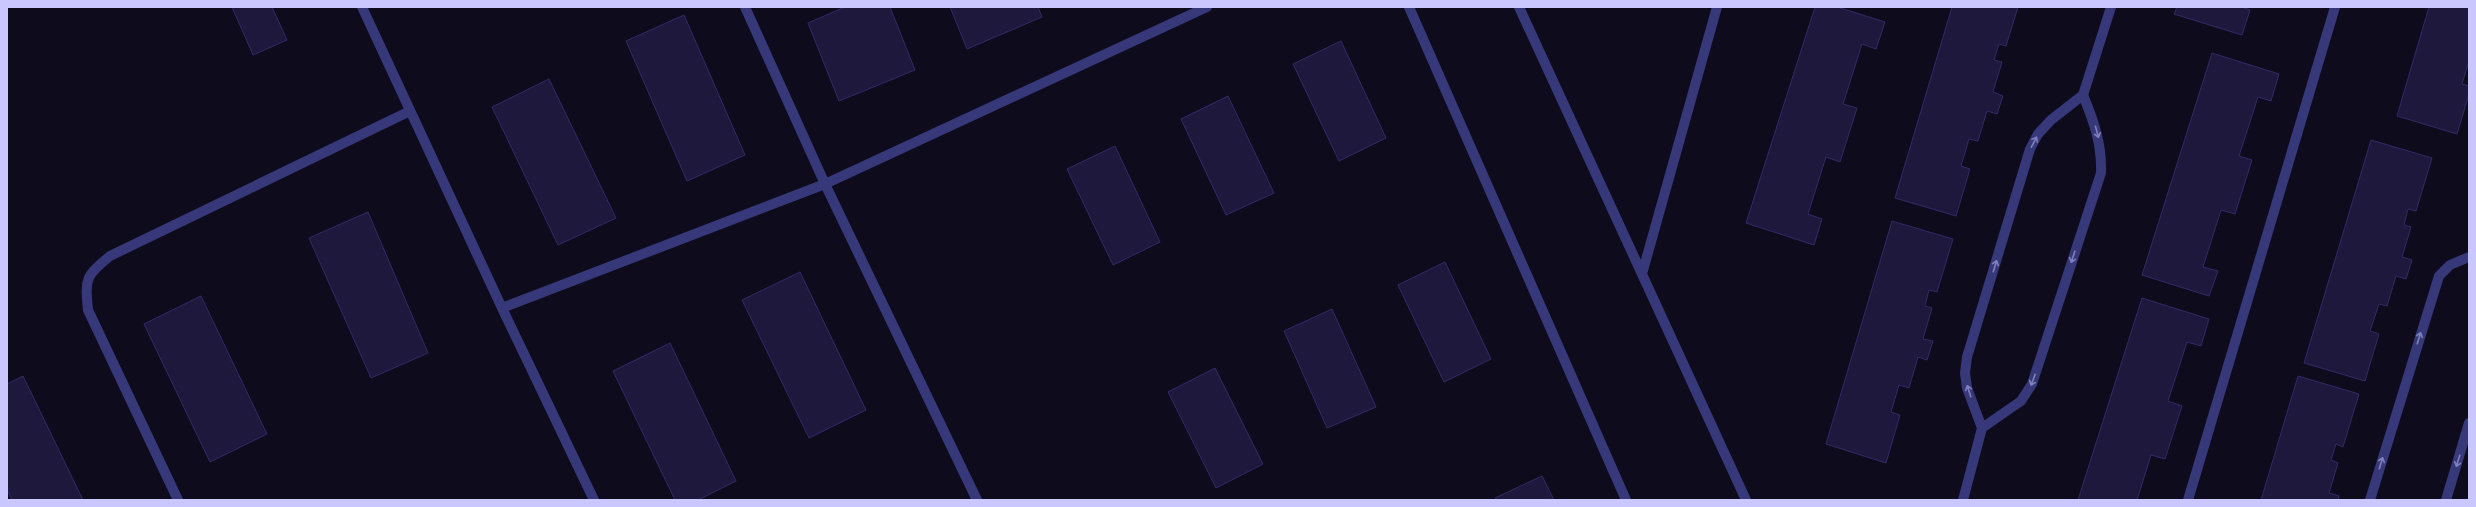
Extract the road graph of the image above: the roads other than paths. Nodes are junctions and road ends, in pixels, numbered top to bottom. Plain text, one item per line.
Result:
1 (362, 7) edge
2 (745, 7) edge
3 (1207, 7) edge
4 (1409, 7) edge
5 (1519, 7) edge
6 (1717, 7) edge
7 (2111, 7) edge
8 (2335, 7) edge
9 (2083, 96) junction
10 (410, 110) junction
11 (825, 184) junction
12 (2469, 257) edge
13 (1642, 274) junction
14 (502, 308) junction
15 (2469, 423) edge
16 (1982, 428) junction
17 (178, 500) edge
18 (594, 500) edge
19 (977, 500) edge
20 (1626, 500) edge
21 (1746, 500) edge
22 (1963, 500) edge
23 (2188, 500) edge
24 (2370, 500) edge
25 (2446, 500) edge

1 - 10 street
2 - 11 street
3 - 11 street
4 - 20 street
5 - 13 street
6 - 13 street
7 - 9 street
8 - 23 street
16 -> 9 street
9 -> 16 street
10 - 14 street
10 - 17 street
11 - 14 street
11 - 19 street
24 -> 12 street
13 - 21 street
14 - 18 street
15 -> 25 street
16 - 22 street

